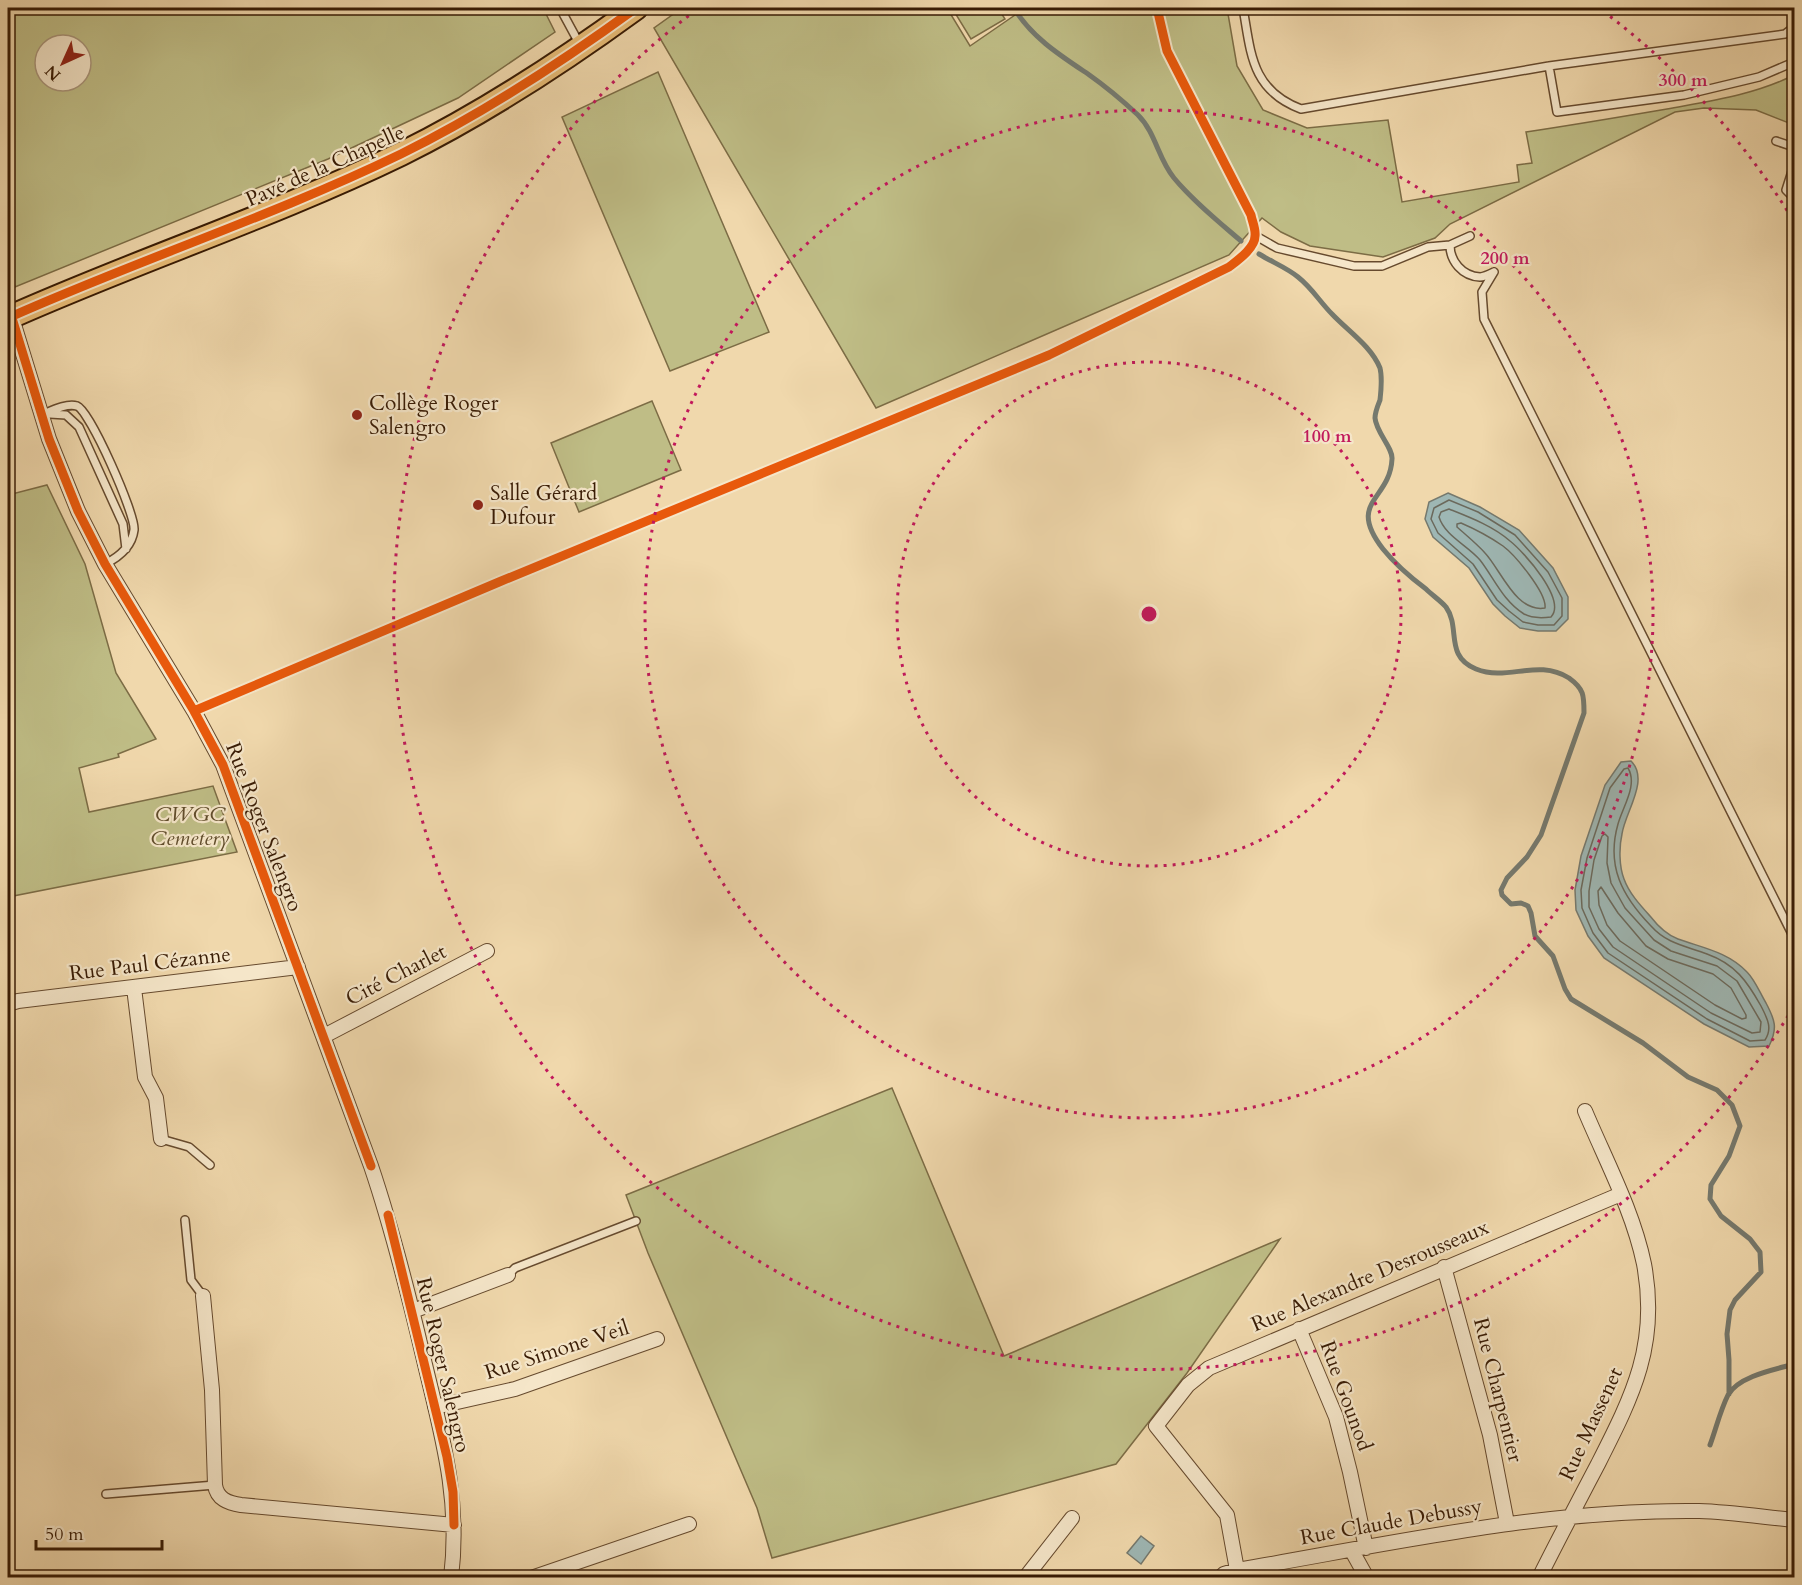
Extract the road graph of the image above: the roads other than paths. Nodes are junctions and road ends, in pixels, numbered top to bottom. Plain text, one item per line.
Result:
1 (560, 8) edge
2 (636, 8) edge
3 (1157, 8) edge
4 (1243, 8) edge
5 (1794, 27) edge
6 (581, 48) junction
7 (1794, 62) edge
8 (1549, 66) junction
9 (1776, 141) dead end
10 (1794, 147) edge
11 (1794, 165) edge
12 (1794, 198) edge
13 (1470, 236) dead end
14 (1255, 239) junction
15 (1450, 244) junction
16 (9, 313) edge
17 (41, 415) junction
18 (126, 549) junction
19 (105, 564) junction
20 (194, 711) junction
21 (1794, 938) edge
22 (487, 951) dead end
23 (298, 967) junction
24 (134, 988) junction
25 (8, 1004) edge
26 (324, 1035) junction
27 (1585, 1111) dead end
28 (161, 1139) joint
29 (210, 1165) dead end
30 (1621, 1194) junction
31 (185, 1220) dead end
32 (636, 1221) dead end
33 (1444, 1267) junction
34 (508, 1275) joint
35 (203, 1296) joint
36 (412, 1311) junction
37 (1299, 1329) junction
38 (657, 1339) dead end
39 (435, 1407) junction
40 (215, 1485) junction
41 (106, 1494) dead end
42 (1571, 1516) junction
43 (1072, 1518) dead end
44 (1794, 1520) edge
45 (1507, 1523) junction
46 (689, 1524) dead end
47 (454, 1525) junction
48 (1366, 1548) junction
49 (1352, 1551) junction
50 (1238, 1570) junction
51 (451, 1578) edge
52 (531, 1578) edge
53 (1025, 1578) edge
54 (1220, 1578) edge
55 (1367, 1578) edge
56 (1539, 1578) edge

1 - 6 lane
2 - 6 main road, Pavé de la Chapelle
3 - 14 lane
4 - 8 lane
5 - 8 lane
6 - 16 main road, Pavé de la Chapelle
7 - 8 lane
9 - 10 lane
11 - 12 lane
13 - 15 lane
14 - 15 lane
14 - 20 lane
15 - 21 lane
16 - 17 street, Rue Roger Salengro
17 - 18 lane
17 - 18 lane
17 - 19 street, Rue Roger Salengro
18 - 19 lane
19 - 20 street, Rue Roger Salengro
20 - 23 street, Rue Roger Salengro
22 - 26 street, Cité Charlet
23 - 24 street, Rue Paul Cézanne
23 - 26 street, Rue Roger Salengro
24 - 25 street, Rue Paul Cézanne
24 - 28 street
26 - 36 street, Rue Roger Salengro
27 - 30 street, Rue Massenet
28 - 29 lane
30 - 33 street, Rue Alexandre Desrousseaux
30 - 42 street, Rue Massenet
31 - 35 lane
32 - 34 lane
33 - 37 street, Rue Alexandre Desrousseaux
33 - 45 street, Rue Charpentier
34 - 36 street
35 - 40 street
36 - 39 street, Rue Roger Salengro
37 - 48 street, Rue Gounod
37 - 50 street, Rue Alexandre Desrousseaux
38 - 39 street, Rue Simone Veil
39 - 47 street, Rue Roger Salengro
40 - 41 lane
40 - 47 street
42 - 44 street, Rue Claude Debussy
42 - 45 street, Rue Claude Debussy
42 - 56 street, Rue Massenet
43 - 53 street
45 - 48 street, Rue Claude Debussy
46 - 52 street
47 - 51 street, Rue Roger Salengro
48 - 49 street, Rue Claude Debussy
49 - 50 street, Rue Claude Debussy
49 - 55 street
50 - 54 street, Rue Claude Debussy

